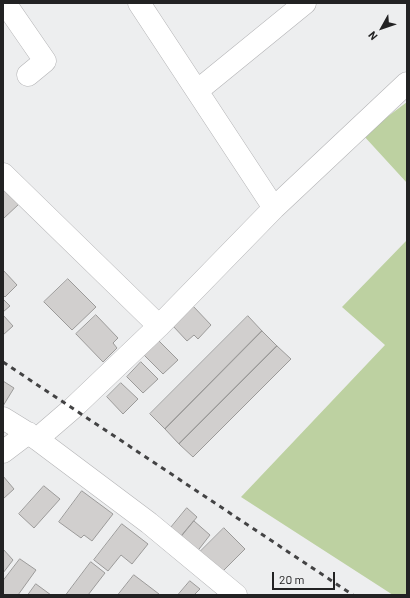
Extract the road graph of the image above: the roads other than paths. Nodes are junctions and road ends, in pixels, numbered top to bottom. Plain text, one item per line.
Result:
1 (5, 3) edge
2 (140, 3) edge
3 (305, 3) edge
4 (28, 75) dead end
5 (407, 83) edge
6 (197, 91) junction
7 (3, 174) edge
8 (274, 208) junction
9 (159, 326) junction
10 (3, 418) edge
11 (33, 436) junction
12 (3, 452) edge
13 (236, 595) edge

1 - 4 street
2 - 6 street
3 - 6 street
5 - 8 street
6 - 8 street
7 - 9 street
8 - 9 street
9 - 11 street
10 - 11 street
11 - 12 street
11 - 13 street

